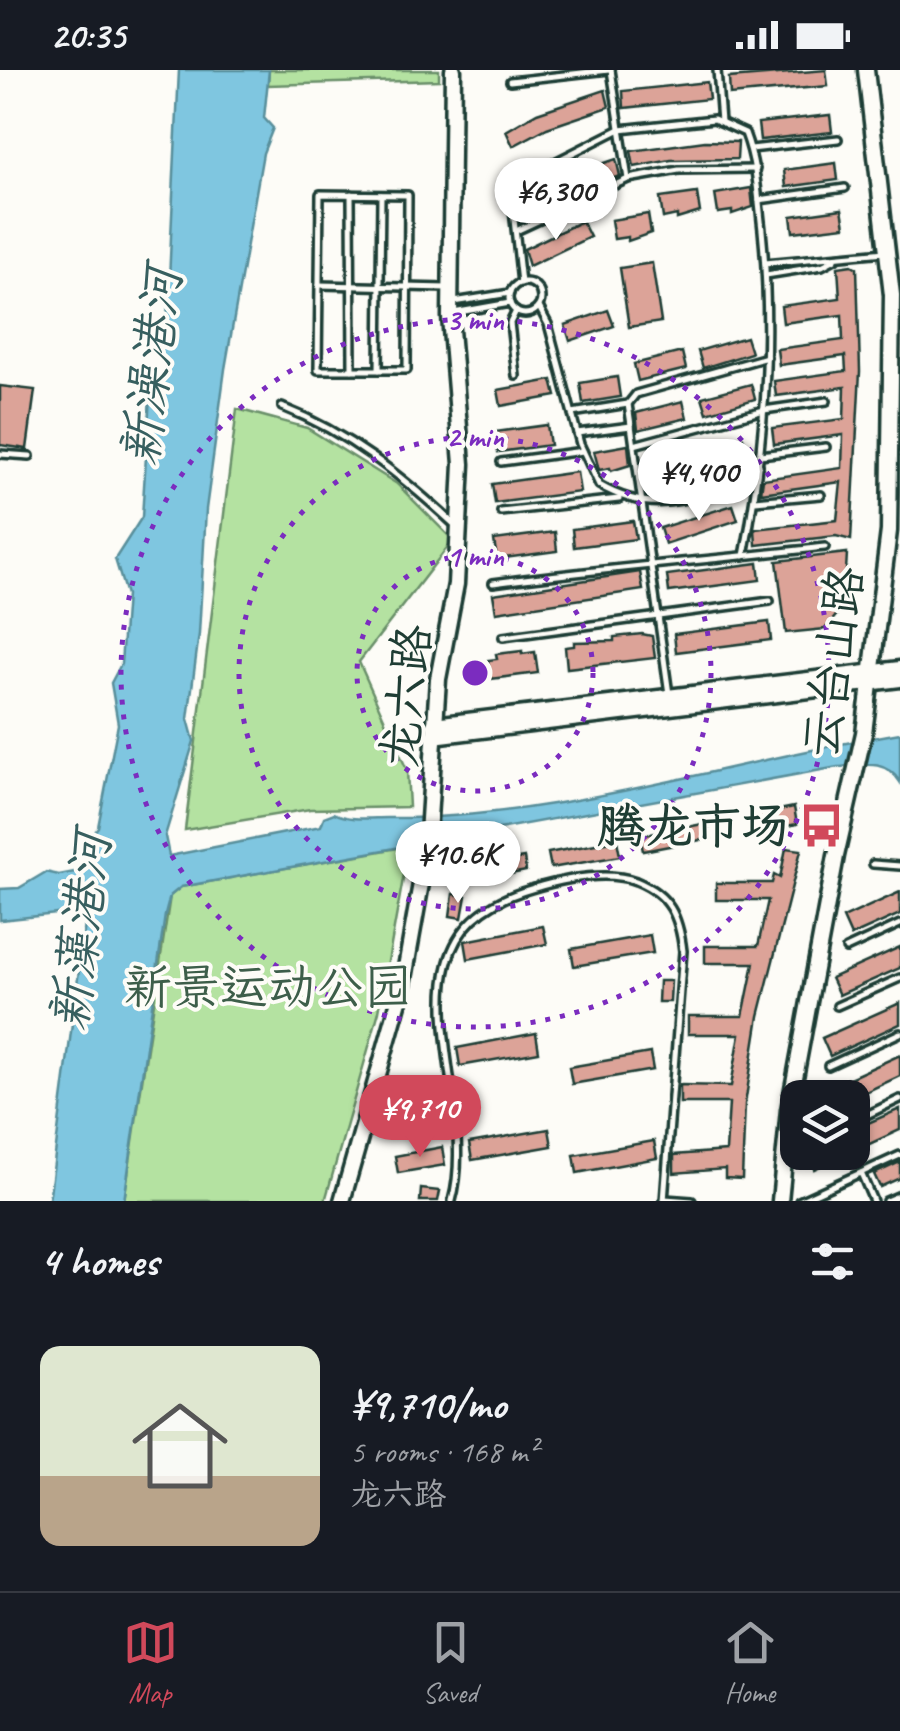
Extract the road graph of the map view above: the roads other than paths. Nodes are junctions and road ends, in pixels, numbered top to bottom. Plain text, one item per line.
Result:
1 (453, 70) edge
2 (610, 70) edge
3 (717, 70) edge
4 (866, 70) edge
5 (510, 82) dead end
6 (722, 122) junction
7 (620, 129) junction
8 (838, 139) dead end
9 (751, 149) junction
10 (756, 169) junction
11 (628, 180) junction
12 (845, 188) dead end
13 (351, 194) junction
14 (381, 194) junction
15 (759, 200) junction
16 (515, 231) junction
17 (887, 252) junction
18 (835, 258) junction
19 (765, 263) junction
20 (766, 275) junction
21 (521, 283) junction
22 (319, 285) junction
23 (352, 285) junction
24 (380, 286) junction
25 (408, 287) junction
26 (510, 293) junction
27 (450, 301) junction
28 (510, 303) junction
29 (539, 307) junction
30 (516, 311) junction
31 (767, 356) junction
32 (352, 370) junction
33 (379, 370) junction
34 (516, 376) dead end
35 (827, 400) dead end
36 (628, 404) junction
37 (282, 407) dead end
38 (764, 410) junction
39 (572, 413) junction
40 (631, 426) junction
41 (577, 433) junction
42 (634, 445) junction
43 (826, 447) dead end
44 (583, 452) junction
45 (0, 454) edge
46 (895, 454) edge
47 (760, 455) junction
48 (30, 456) dead end
49 (501, 462) dead end
50 (760, 465) junction
51 (821, 494) dead end
52 (622, 498) junction
53 (754, 501) junction
54 (642, 504) junction
55 (501, 512) dead end
56 (894, 518) edge
57 (461, 532) junction
58 (824, 546) dead end
59 (744, 556) junction
60 (650, 564) junction
61 (493, 582) dead end
62 (770, 601) dead end
63 (658, 616) junction
64 (503, 638) dead end
65 (900, 669) edge
66 (871, 678) junction
67 (900, 680) edge
68 (669, 697) junction
69 (434, 730) junction
70 (873, 864) dead end
71 (900, 866) edge
72 (900, 924) edge
73 (846, 949) dead end
74 (900, 978) edge
75 (838, 1006) dead end
76 (900, 1033) edge
77 (828, 1066) dead end
78 (900, 1100) edge
79 (870, 1114) edge
80 (404, 1121) dead end
81 (454, 1135) junction
82 (900, 1155) edge
83 (861, 1172) junction
84 (900, 1194) edge
85 (664, 1200) edge
86 (342, 1201) edge
87 (452, 1201) edge
88 (692, 1201) edge
89 (780, 1201) edge
90 (799, 1201) edge
91 (874, 1201) edge
92 (886, 1201) edge

1 - 27 street, 龙六路
2 - 5 lane
2 - 7 lane
3 - 6 lane
4 - 17 street, 云台山路
6 - 7 lane
6 - 9 lane
7 - 11 lane
7 - 16 lane
8 - 9 lane
9 - 10 lane
10 - 11 lane
10 - 15 lane
11 - 16 lane
12 - 15 lane
13 - 14 lane
13 - 22 lane
13 - 23 lane
14 - 24 lane
14 - 25 lane
15 - 19 lane
16 - 21 lane
17 - 18 lane
17 - 46 street, 云台山路
18 - 19 lane
18 - 20 lane
19 - 20 lane
20 - 31 lane
21 - 26 lane
21 - 29 lane
22 - 23 lane
22 - 32 lane
23 - 24 lane
23 - 32 lane
24 - 25 lane
24 - 33 lane
25 - 27 lane
25 - 33 lane
26 - 27 lane
26 - 28 lane
27 - 28 lane
27 - 57 street, 龙六路
28 - 30 lane
29 - 30 lane
29 - 39 lane
30 - 34 lane
31 - 36 lane
31 - 38 lane
32 - 33 lane
35 - 38 lane
36 - 39 lane
36 - 40 lane
37 - 57 lane
38 - 42 lane
38 - 47 lane
39 - 41 lane
40 - 41 lane
40 - 42 lane
41 - 44 lane
42 - 54 lane
43 - 47 lane
44 - 49 lane
44 - 52 lane
45 - 48 lane
46 - 56 street, 云台山路
47 - 50 lane
50 - 53 lane
50 - 54 lane
51 - 53 lane
52 - 54 lane
52 - 55 lane
53 - 59 lane
54 - 60 lane
56 - 66 street, 云台山路
57 - 69 street, 龙六路
58 - 59 lane
59 - 60 lane
60 - 61 lane
60 - 63 lane
62 - 63 lane
63 - 64 lane
63 - 68 lane
65 - 66 street
66 - 67 street
66 - 68 street
66 - 69 street
66 - 89 street, 云台山路
68 - 69 street
69 - 86 street, 龙六路
70 - 71 lane
72 - 73 lane
74 - 75 lane
76 - 77 lane
78 - 79 lane
80 - 81 lane
81 - 85 lane
81 - 87 lane
82 - 83 lane
83 - 90 lane
83 - 91 lane
84 - 92 lane
85 - 88 lane

